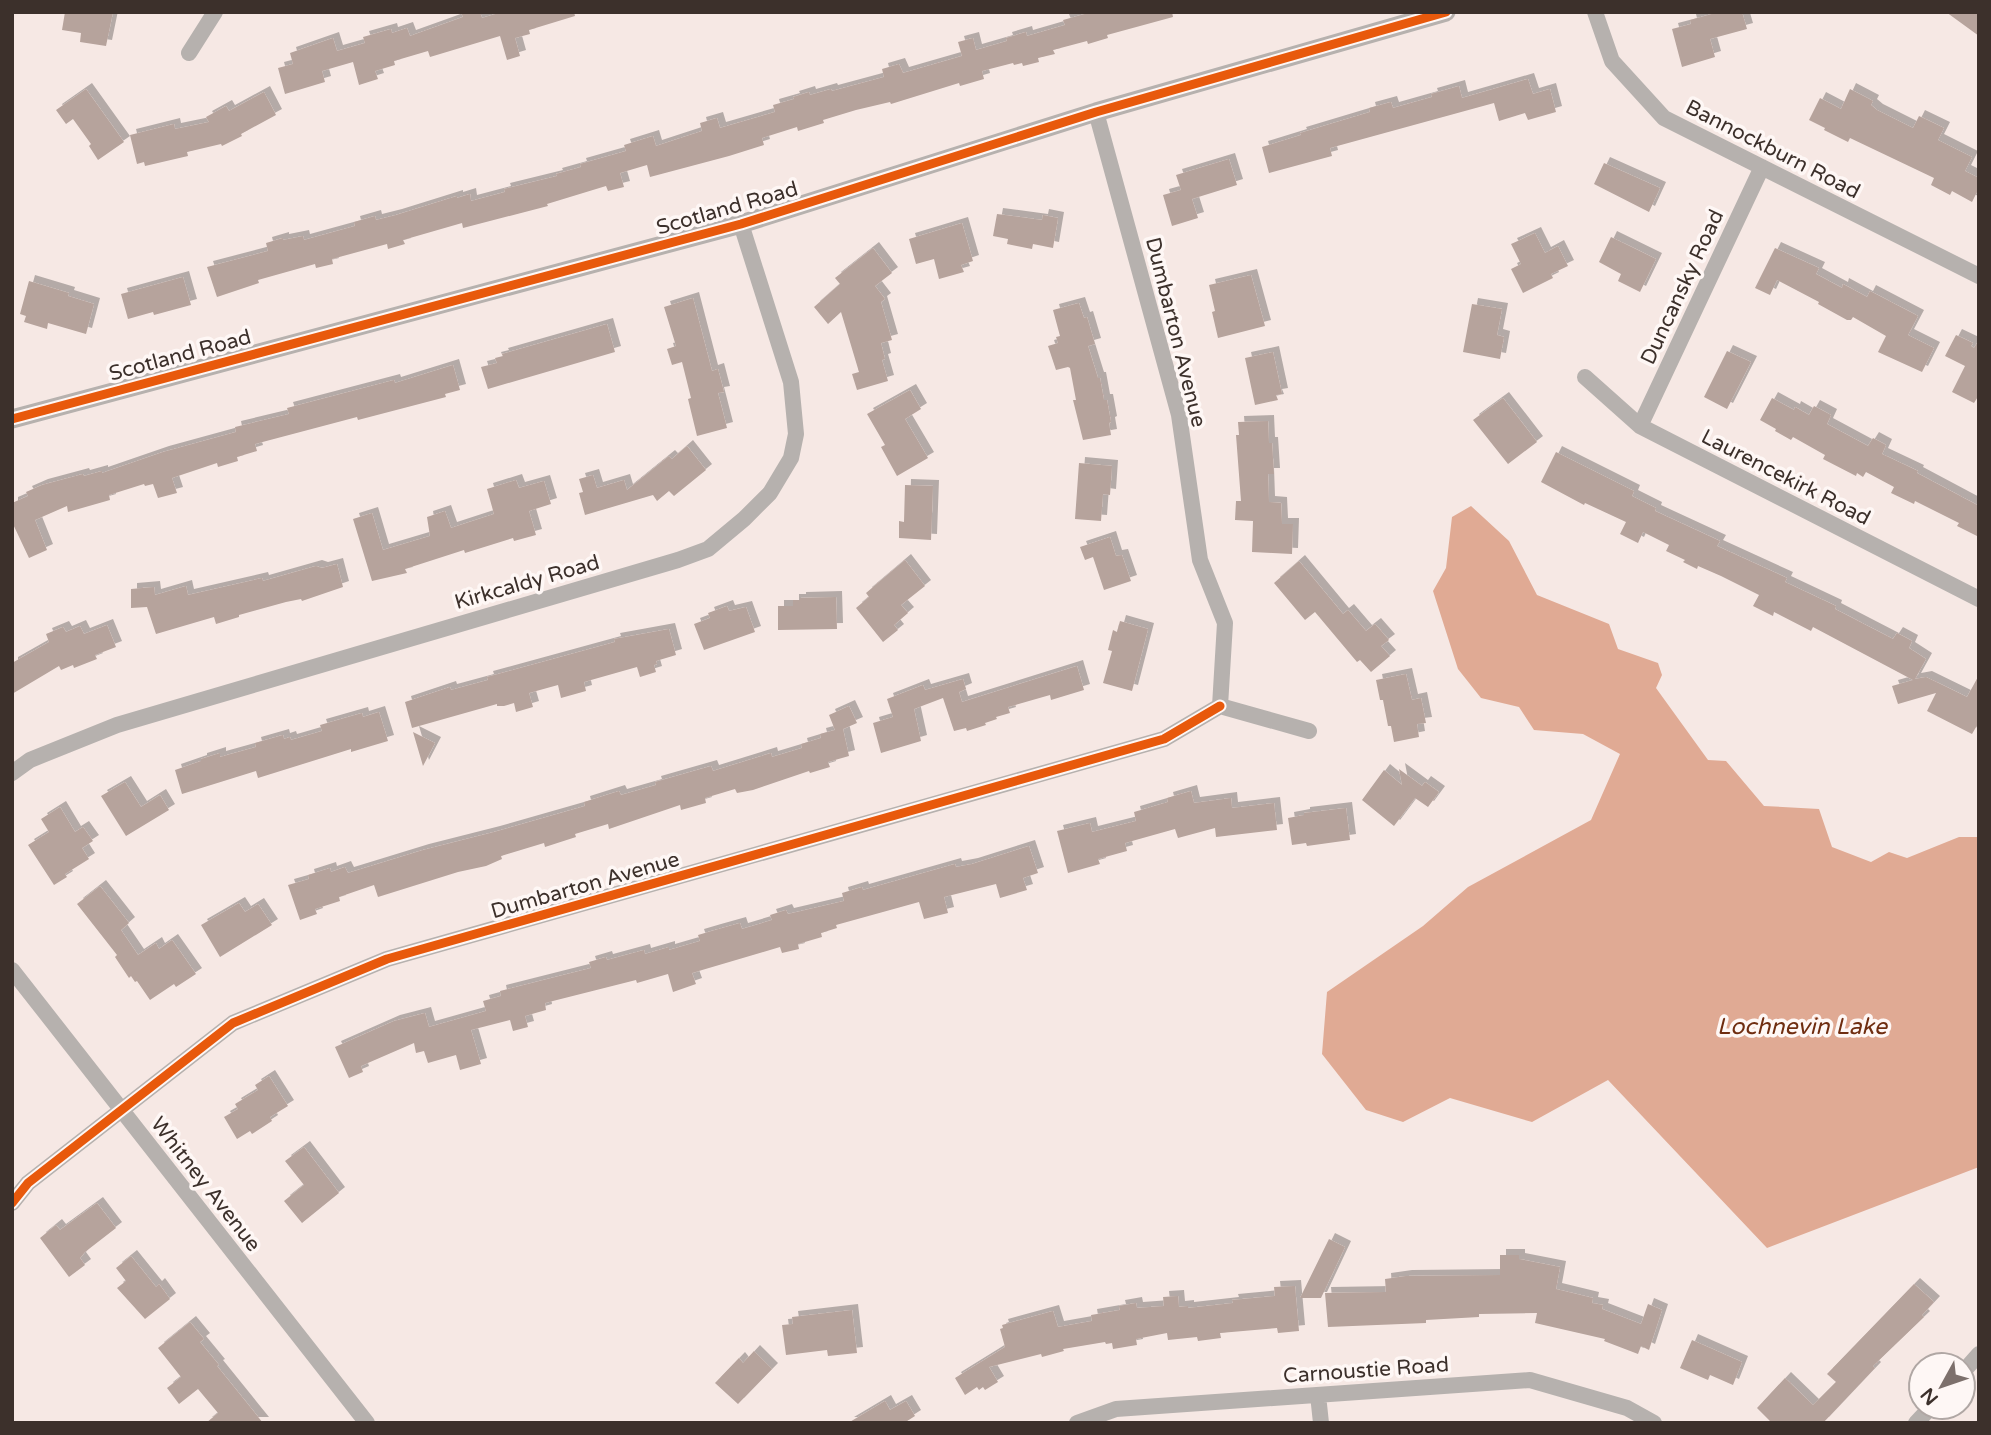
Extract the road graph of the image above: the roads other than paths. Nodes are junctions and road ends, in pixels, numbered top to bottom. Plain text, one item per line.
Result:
1 (215, 12) edge
2 (1446, 12) edge
3 (1595, 12) edge
4 (189, 53) dead end
5 (1096, 112) junction
6 (1762, 167) junction
7 (741, 224) junction
8 (1979, 276) edge
9 (1585, 377) dead end
10 (14, 415) edge
11 (1640, 426) junction
12 (1979, 599) edge
13 (1220, 706) junction
14 (1309, 731) dead end
15 (12, 773) edge
16 (12, 970) edge
17 (120, 1109) junction
18 (12, 1203) edge
19 (1318, 1395) junction
20 (367, 1423) edge
21 (1077, 1423) edge
22 (1321, 1423) edge
23 (1654, 1423) edge

1 - 4 street
2 - 5 street, Scotland Road
3 - 6 street, Bannockburn Road
5 - 7 street, Scotland Road
5 - 13 street, Dumbarton Avenue
6 - 8 street, Bannockburn Road
6 - 11 street, Duncansky Road
7 - 10 street, Scotland Road
7 - 15 street, Kirkcaldy Road
9 - 11 street, Laurencekirk Road
11 - 12 street, Laurencekirk Road
13 - 14 street
13 - 17 street, Dumbarton Avenue
16 - 17 street, Whitney Avenue
17 - 18 street, Dumbarton Avenue
17 - 20 street, Whitney Avenue
19 - 21 street, Carnoustie Road
19 - 22 street
19 - 23 street, Carnoustie Road

